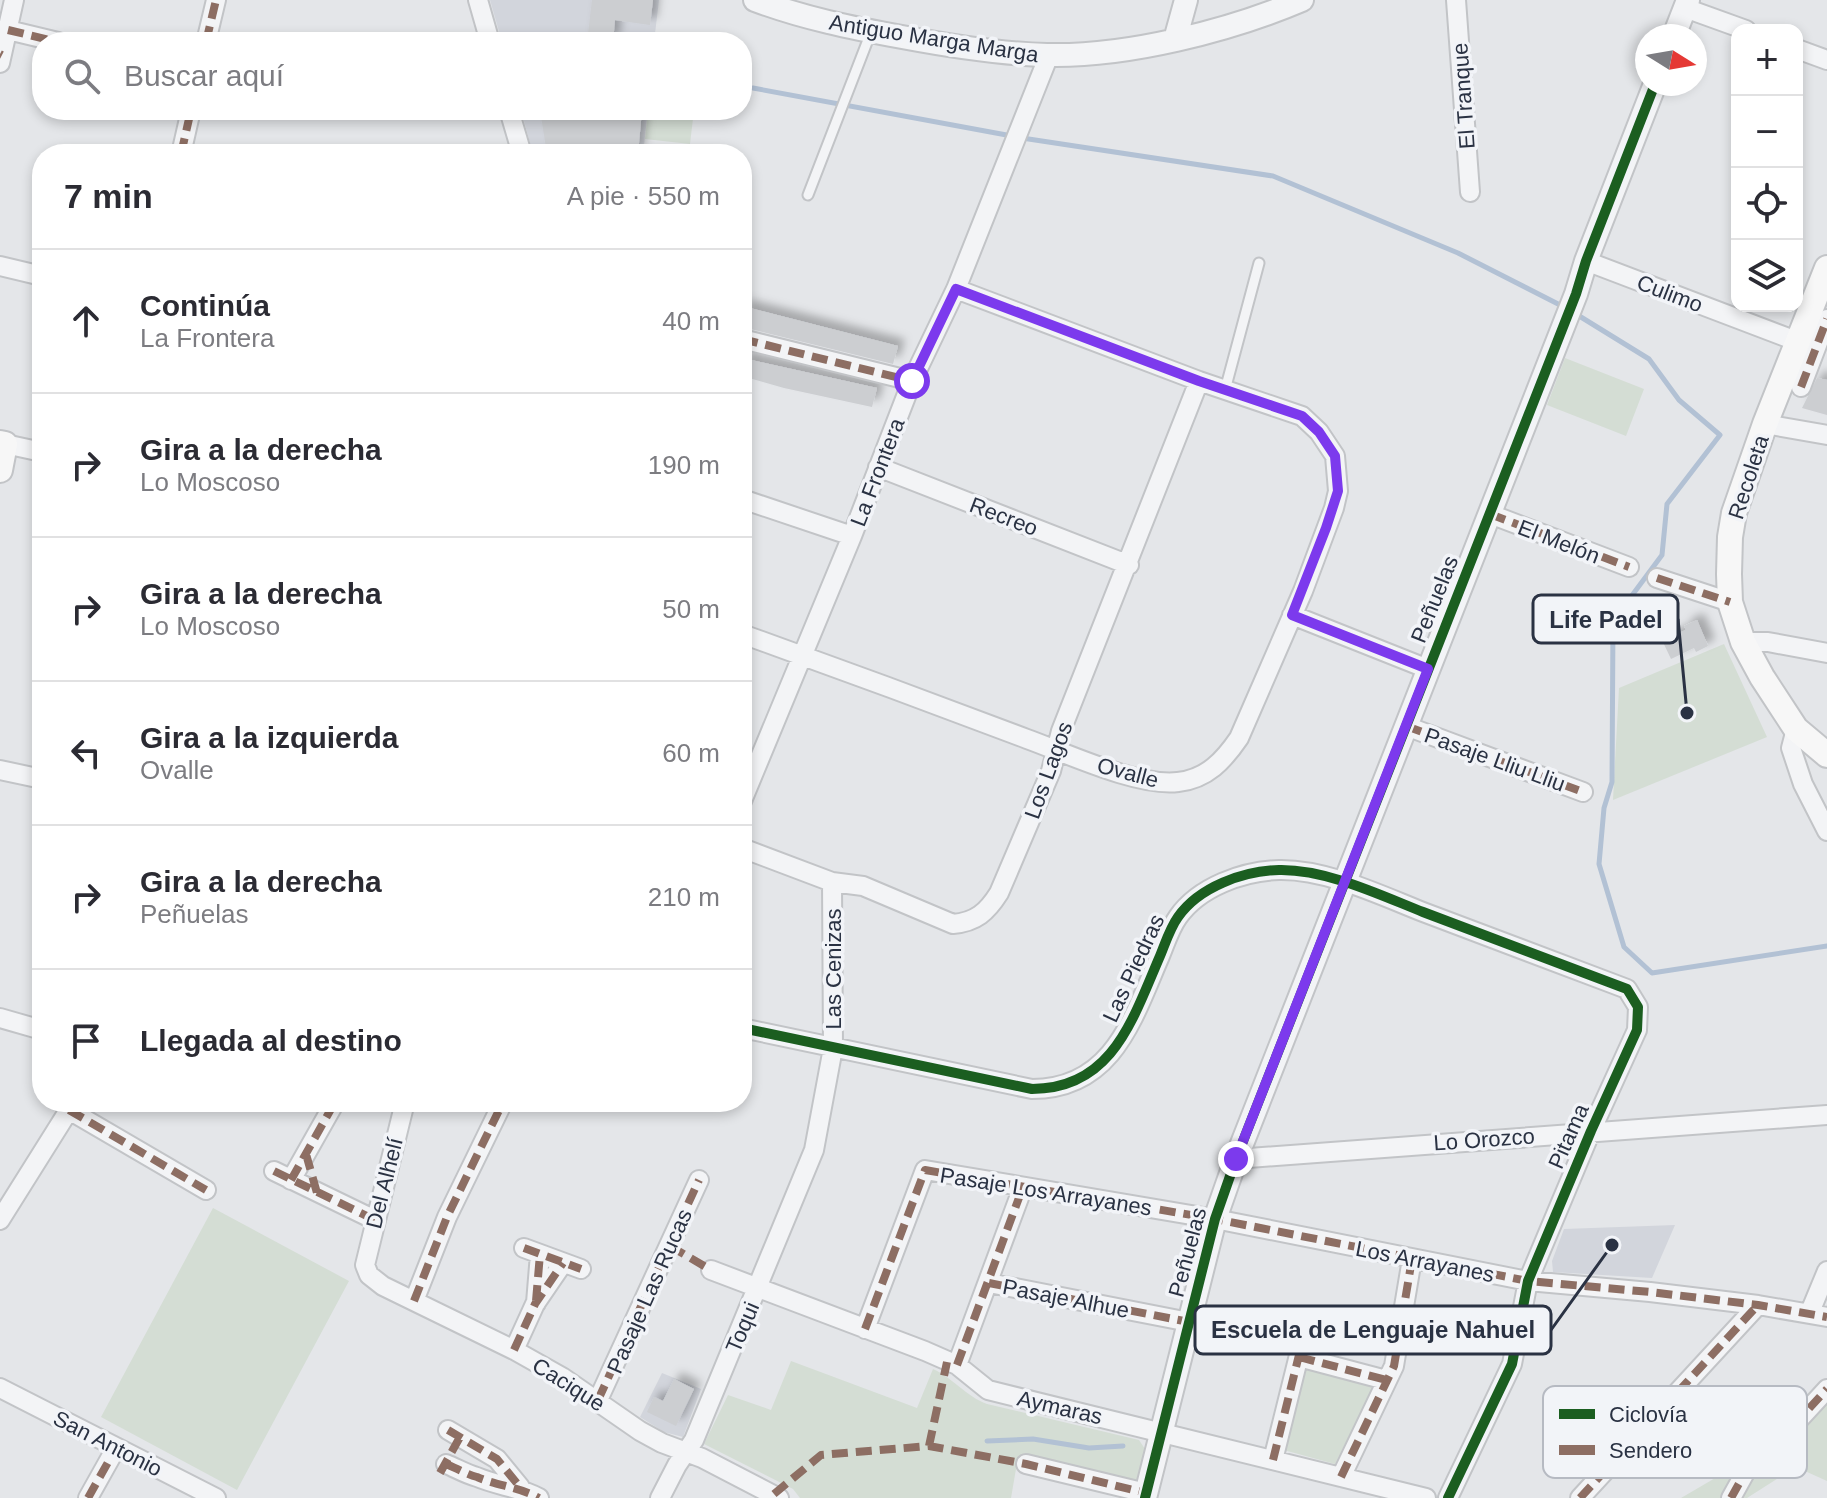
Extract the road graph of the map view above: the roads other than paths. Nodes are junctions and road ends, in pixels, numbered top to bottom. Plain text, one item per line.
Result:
1 (14, 0) edge
2 (216, 0) edge
3 (478, 0) edge
4 (755, 0) edge
5 (1186, 0) edge
6 (1302, 0) edge
7 (1456, 0) edge
8 (1686, 4) edge
9 (1678, 24) edge
10 (1732, 24) edge
11 (8, 30) junction
12 (208, 32) edge
13 (487, 32) edge
14 (871, 32) junction
15 (32, 36) edge
16 (1175, 40) junction
17 (1803, 51) edge
18 (1049, 55) junction
19 (1, 57) edge
20 (1827, 60) edge
21 (1650, 96) edge
22 (189, 120) edge
23 (512, 120) edge
24 (183, 144) edge
25 (519, 144) edge
26 (1470, 192) dead end
27 (808, 195) dead end
28 (1586, 261) junction
29 (1259, 263) dead end
30 (0, 266) edge
31 (1827, 268) edge
32 (32, 274) edge
33 (956, 289) junction
34 (1827, 319) edge
35 (752, 341) edge
36 (1799, 342) junction
37 (912, 381) junction
38 (1199, 381) junction
39 (1801, 387) dead end
40 (1225, 390) junction
41 (1765, 424) junction
42 (1827, 435) edge
43 (2, 443) edge
44 (32, 450) edge
45 (878, 467) junction
46 (0, 470) edge
47 (752, 502) edge
48 (1490, 514) junction
49 (852, 536) junction
50 (1129, 565) junction
51 (1629, 567) dead end
52 (1657, 578) dead end
53 (1730, 602) junction
54 (1292, 615) junction
55 (752, 638) edge
56 (1743, 642) junction
57 (1827, 653) edge
58 (802, 655) junction
59 (1428, 669) junction
60 (1406, 726) junction
61 (1796, 729) junction
62 (1057, 750) junction
63 (1827, 755) edge
64 (0, 770) edge
65 (32, 777) edge
66 (752, 777) edge
67 (1583, 792) dead end
68 (1827, 831) edge
69 (752, 852) edge
70 (832, 882) junction
71 (1344, 882) junction
72 (1638, 1007) joint
73 (0, 1018) edge
74 (32, 1027) edge
75 (752, 1030) edge
76 (833, 1048) junction
77 (67, 1112) edge
78 (81, 1112) edge
79 (329, 1112) edge
80 (402, 1112) edge
81 (498, 1112) edge
82 (1827, 1115) edge
83 (1591, 1131) junction
84 (814, 1150) joint
85 (306, 1154) junction
86 (1236, 1159) junction
87 (274, 1171) dead end
88 (291, 1180) junction
89 (699, 1180) dead end
90 (1023, 1187) junction
91 (206, 1190) dead end
92 (317, 1193) junction
93 (1215, 1219) junction
94 (0, 1220) edge
95 (375, 1220) junction
96 (1412, 1259) junction
97 (563, 1263) junction
98 (365, 1265) joint
99 (581, 1269) dead end
100 (711, 1270) dead end
101 (1827, 1271) edge
102 (1528, 1281) junction
103 (989, 1283) junction
104 (758, 1289) junction
105 (414, 1301) junction
106 (535, 1304) junction
107 (1758, 1305) junction
108 (1818, 1315) edge
109 (1189, 1322) junction
110 (865, 1329) junction
111 (514, 1350) junction
112 (957, 1365) junction
113 (1386, 1380) junction
114 (1683, 1386) edge
115 (0, 1388) edge
116 (1827, 1389) edge
117 (598, 1400) junction
118 (1807, 1411) edge
119 (1163, 1431) junction
120 (116, 1448) junction
121 (686, 1450) junction
122 (1273, 1460) junction
123 (1026, 1464) dead end
124 (1341, 1477) junction
125 (1598, 1478) edge
126 (1742, 1478) edge
127 (520, 1487) junction
128 (1146, 1495) edge
129 (88, 1498) edge
130 (216, 1498) edge
131 (539, 1498) edge
132 (660, 1498) edge
133 (779, 1498) edge
134 (1426, 1498) edge
135 (1448, 1498) edge
136 (1580, 1498) edge
137 (1731, 1498) edge

1 - 11 street
2 - 12 street
3 - 13 street
4 - 14 street, Antiguo Marga Marga
5 - 16 street
6 - 16 street, Antiguo Marga Marga
7 - 26 street, El Tranque
8 - 9 street
8 - 10 street
11 - 15 street
11 - 19 street
14 - 18 street, Antiguo Marga Marga
14 - 27 lane
16 - 18 street, Antiguo Marga Marga
17 - 20 street
18 - 33 street, La Frontera
21 - 28 street, Peñuelas
22 - 24 street
23 - 25 street
28 - 36 street, Culimo
28 - 48 street, Peñuelas
29 - 40 lane
30 - 32 street
31 - 36 main road, Recoleta
33 - 37 street, La Frontera
33 - 38 street, Ovalle
34 - 39 street
35 - 37 street
36 - 41 main road, Recoleta
37 - 45 street, La Frontera
38 - 40 street, Ovalle
38 - 50 street, Los Lagos
40 - 54 street, Ovalle
41 - 42 street
41 - 53 main road, Recoleta
43 - 44 street
43 - 46 main road
45 - 49 street, La Frontera
45 - 50 street, Recreo
47 - 49 street
48 - 51 street, El Melón
48 - 59 street, Peñuelas
49 - 58 street, La Frontera
50 - 62 street, Los Lagos
52 - 53 street
53 - 56 main road, Recoleta
54 - 59 street
54 - 62 street, Ovalle
55 - 58 street, Ovalle
56 - 57 street
56 - 61 main road, Recoleta
58 - 62 street, Ovalle
58 - 66 street, La Frontera
59 - 60 street, Peñuelas
60 - 67 street, Pasaje Lliu Lliu
60 - 71 street, Peñuelas
61 - 63 main road, Recoleta
61 - 68 street
62 - 70 street, Los Lagos
64 - 65 street
69 - 70 street, Los Lagos
70 - 76 street, Las Cenizas
71 - 72 street, Las Piedras
71 - 76 street, Las Piedras
71 - 86 street, Peñuelas
72 - 83 street, Pitama
73 - 74 street
75 - 76 street, Las Piedras
76 - 84 street, Las Cenizas
77 - 94 street
78 - 91 street
79 - 85 street
80 - 95 street, Del Alhelí
81 - 105 street
82 - 83 street, Lo Orozco
83 - 86 street, Lo Orozco
83 - 102 street, Pitama
84 - 104 street, Toqui
85 - 88 street
85 - 92 street
86 - 93 street, Peñuelas
87 - 88 street
88 - 92 street
89 - 117 street, Pasaje Las Rucas
90 - 93 street, Pasaje Los Arrayanes
90 - 103 street
90 - 110 street, Pasaje Los Arrayanes
92 - 95 street
93 - 96 street, Los Arrayanes
93 - 109 street, Peñuelas
95 - 98 street, Del Alhelí
96 - 102 street, Los Arrayanes
96 - 113 street
97 - 99 street
97 - 106 street
97 - 106 street
98 - 105 street, Cacique
100 - 104 street, Aymaras
101 - 108 street
102 - 107 street, Los Arrayanes
102 - 135 street, Pitama
103 - 109 street, Pasaje Alhue
103 - 112 street
104 - 110 street, Aymaras
104 - 121 street, Toqui
105 - 111 street, Cacique
106 - 111 street
107 - 108 street, Los Arrayanes
107 - 114 street
109 - 119 street, Peñuelas
110 - 112 street, Aymaras
111 - 117 street, Cacique
112 - 119 street, Aymaras
113 - 122 street
113 - 124 street
115 - 120 street, San Antonio
116 - 118 street
117 - 121 street, Cacique
119 - 122 street, Aymaras
119 - 128 street, Peñuelas
120 - 129 street
120 - 130 street, San Antonio
121 - 132 street, Toqui
121 - 133 street, Cacique
122 - 124 street, Aymaras
123 - 128 street
124 - 134 street, Aymaras
125 - 136 street
126 - 137 street
127 - 127 street
127 - 131 street

